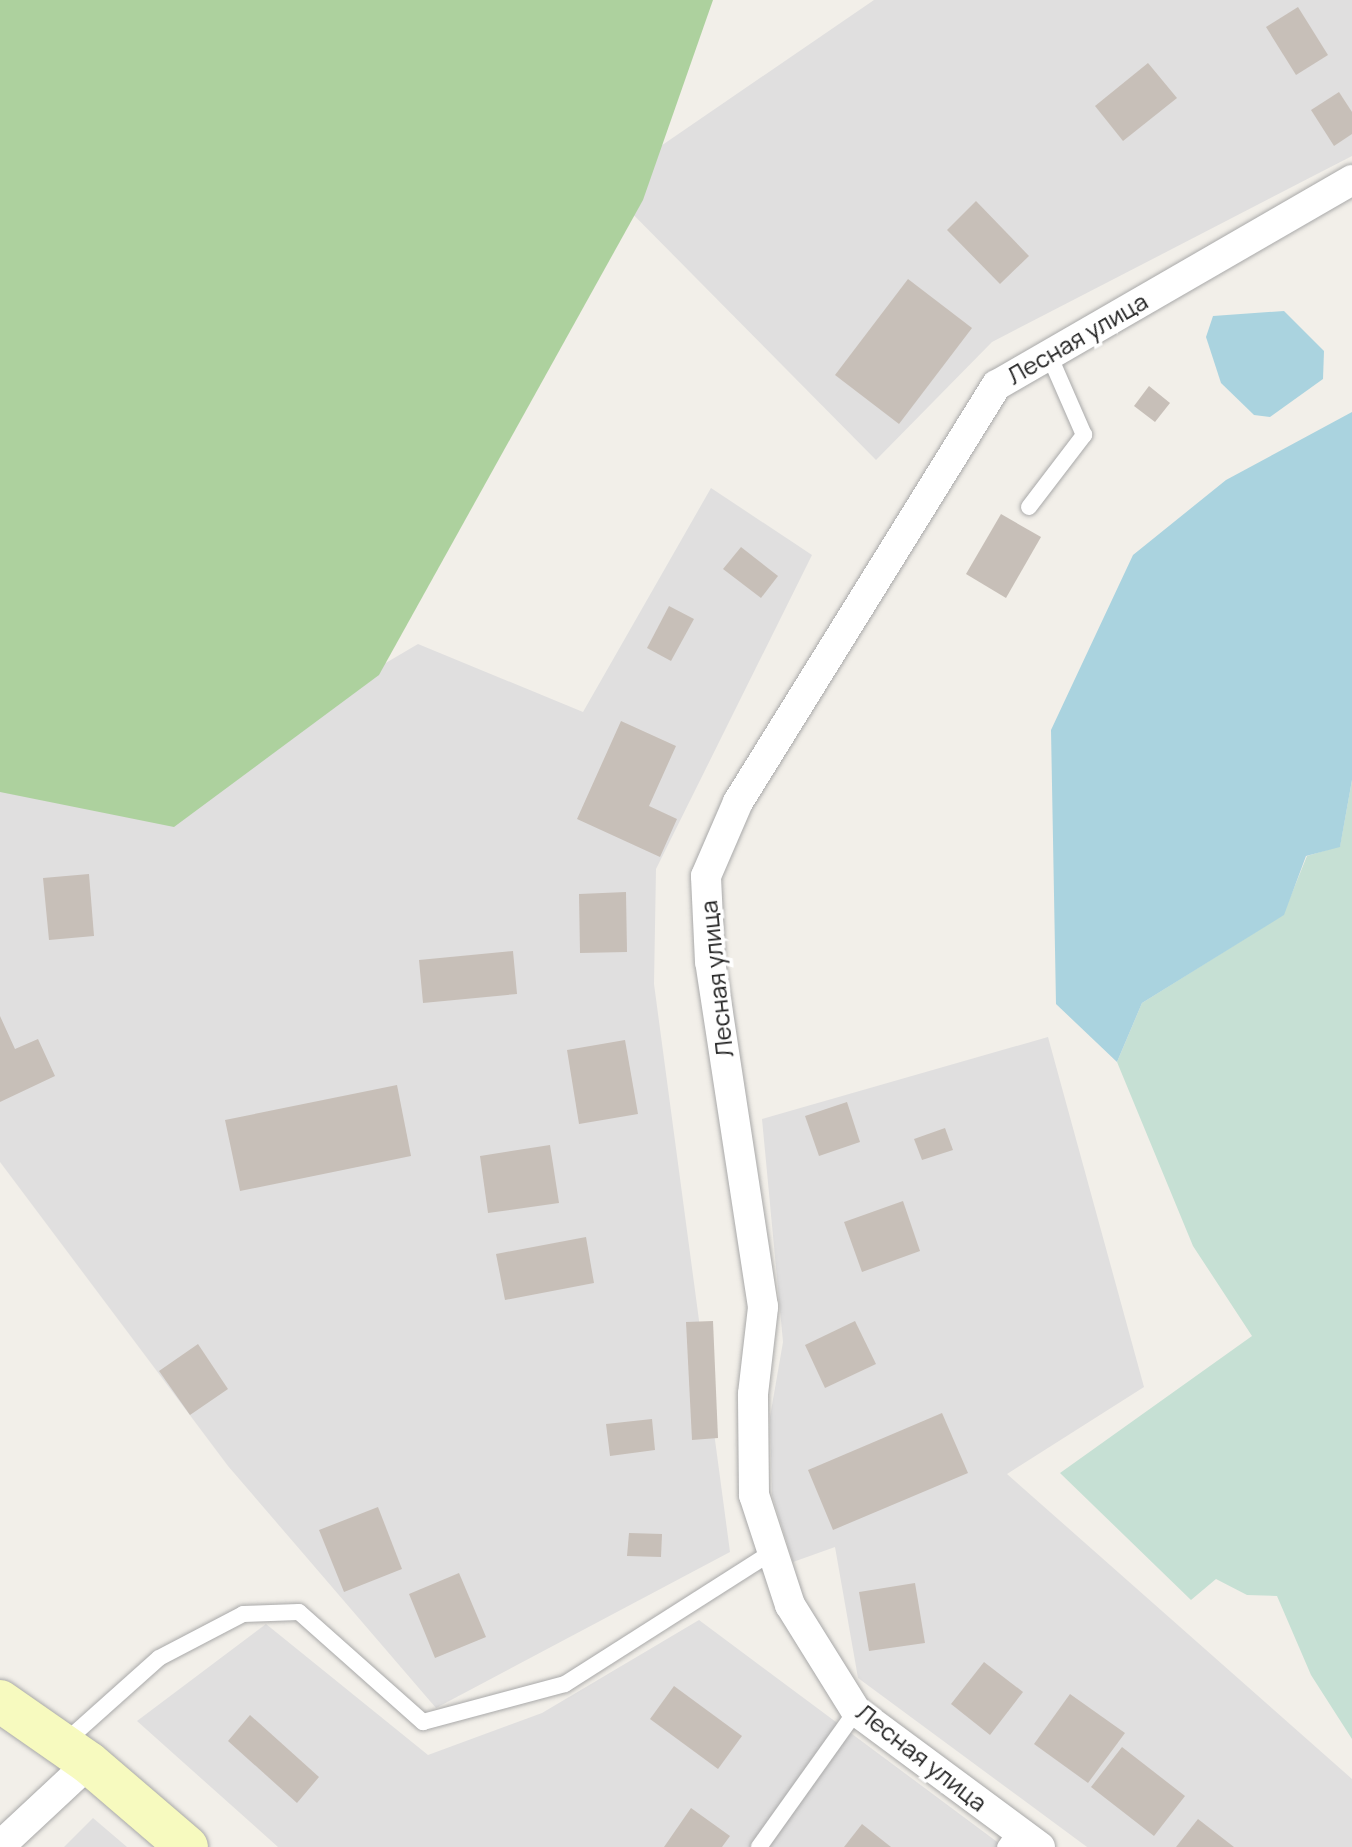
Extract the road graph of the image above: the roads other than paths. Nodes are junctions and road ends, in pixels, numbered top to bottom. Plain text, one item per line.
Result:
1 (1352, 180) edge
2 (1049, 355) junction
3 (1029, 507) dead end
4 (772, 1552) junction
5 (0, 1701) edge
6 (856, 1711) junction
7 (76, 1754) junction
8 (1021, 1841) edge
9 (0, 1846) edge
10 (187, 1847) edge
11 (759, 1847) edge

1 - 2 street, Лесная улица
2 - 3 lane
2 - 4 street, Лесная улица
4 - 6 street, Лесная улица
4 - 7 lane
5 - 7 street
6 - 8 street, Лесная улица
6 - 11 lane
7 - 9 street
7 - 10 street

